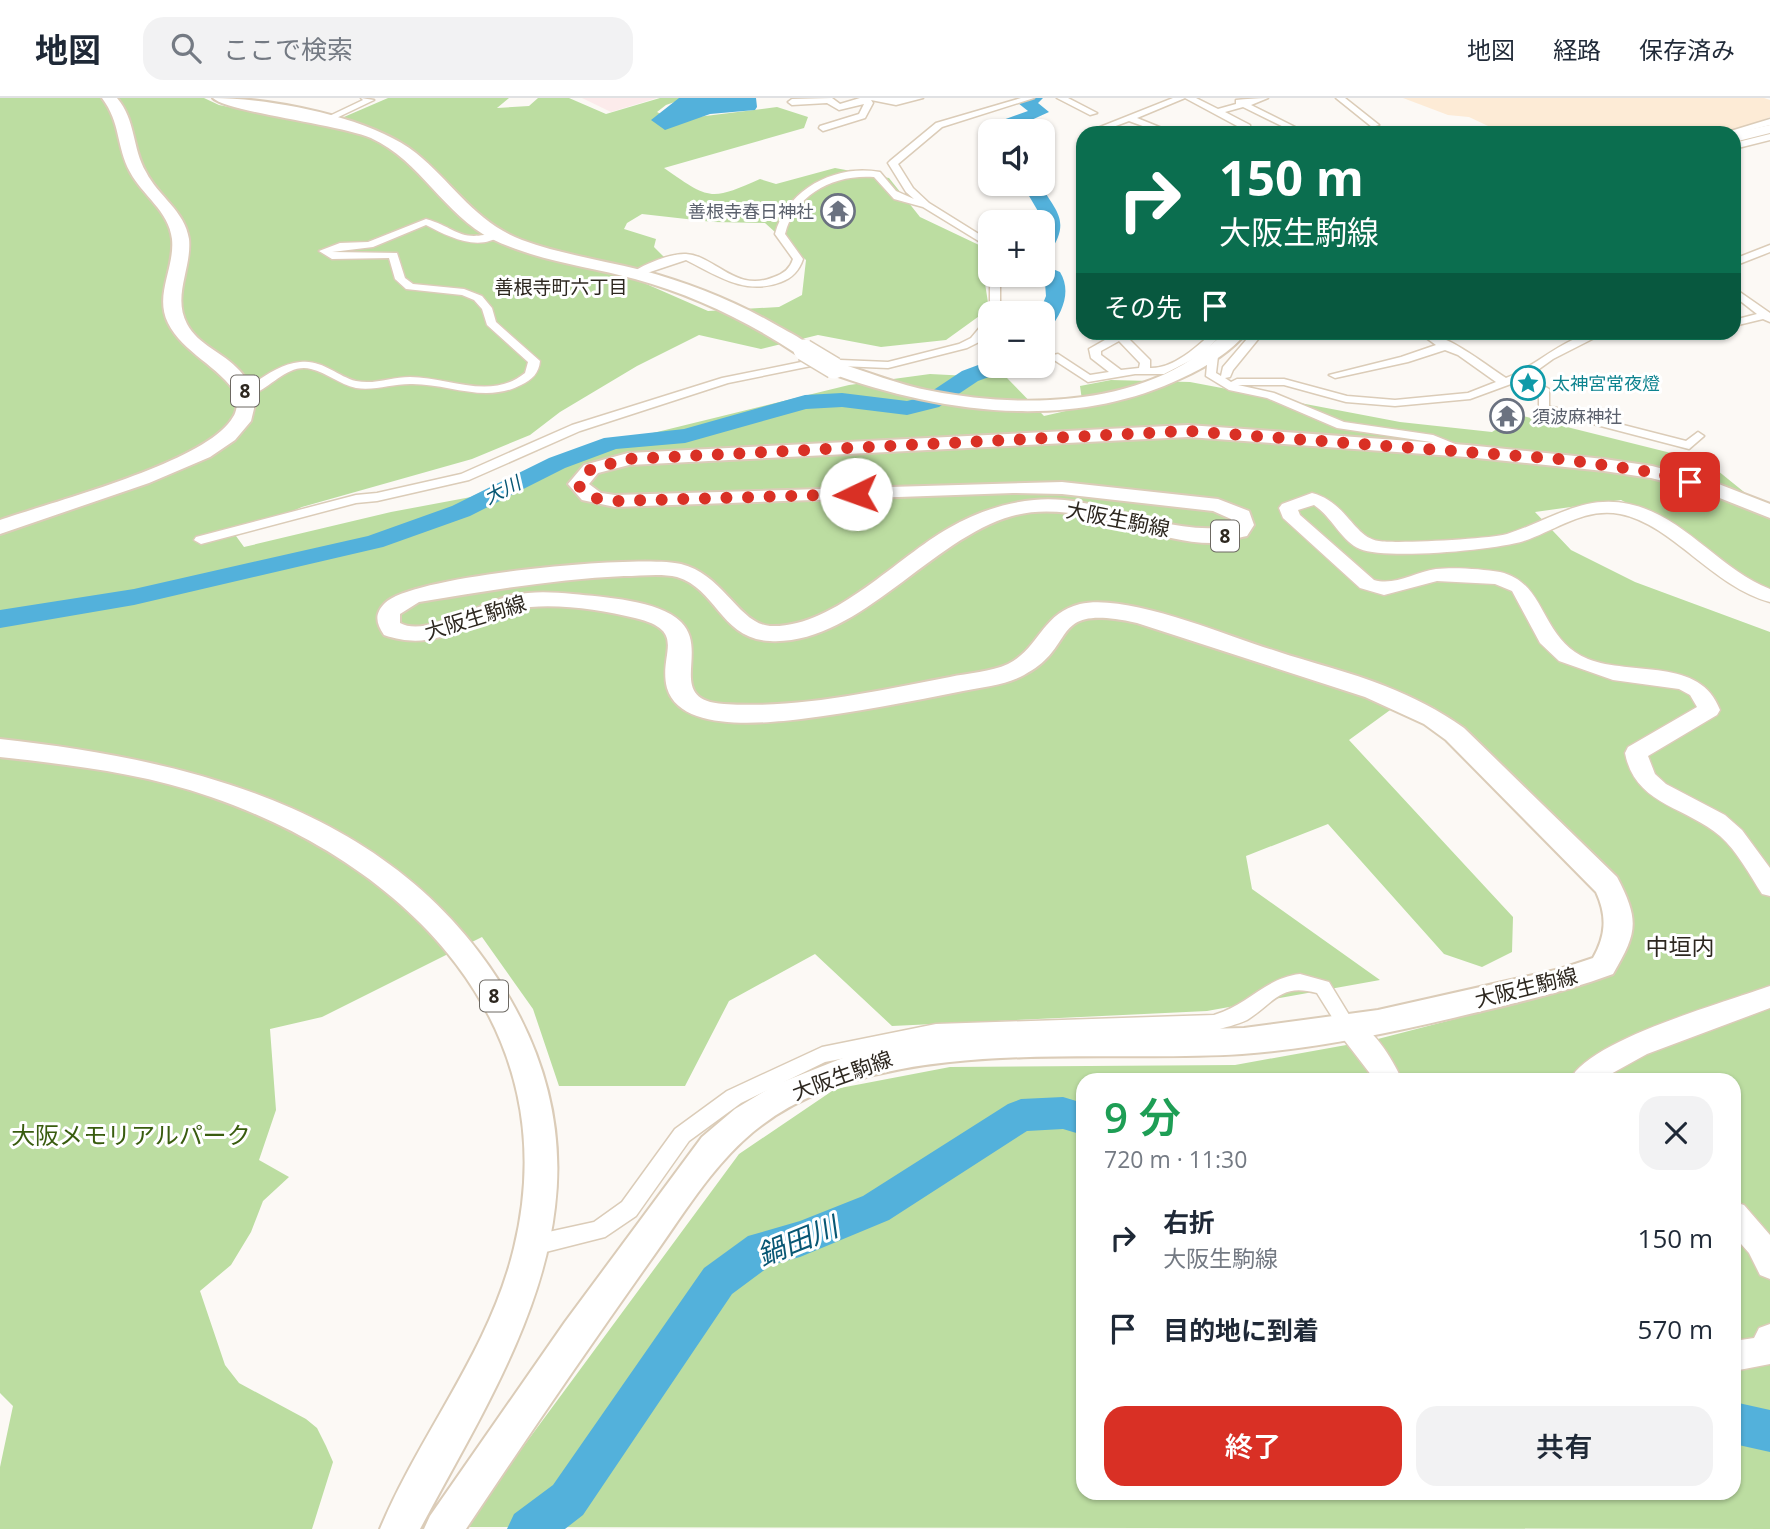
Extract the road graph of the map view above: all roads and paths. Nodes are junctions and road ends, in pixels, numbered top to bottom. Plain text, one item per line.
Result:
1 (108, 98) edge
2 (220, 98) edge
3 (365, 98) edge
4 (875, 98) edge
5 (919, 98) edge
6 (1030, 98) edge
7 (1061, 98) edge
8 (1181, 98) edge
9 (1189, 98) edge
10 (1231, 98) edge
11 (1264, 98) edge
12 (1340, 98) edge
13 (827, 99) edge
14 (866, 99) edge
15 (792, 102) dead end
16 (1244, 104) junction
17 (1218, 112) junction
18 (1093, 113) dead end
19 (1132, 119) junction
20 (329, 121) junction
21 (1770, 122) edge
22 (1375, 125) dead end
23 (1110, 126) edge
24 (1151, 126) edge
25 (1245, 126) edge
26 (1289, 126) edge
27 (823, 128) dead end
28 (1770, 129) edge
29 (1741, 130) edge
30 (1741, 136) edge
31 (1770, 137) edge
32 (129, 138) joint
33 (1741, 144) edge
34 (926, 205) junction
35 (497, 235) junction
36 (978, 237) edge
37 (1770, 248) edge
38 (1759, 253) junction
39 (1770, 258) edge
40 (1741, 260) edge
41 (635, 274) junction
42 (1741, 296) edge
43 (1768, 317) edge
44 (1741, 322) edge
45 (978, 336) edge
46 (1113, 340) edge
47 (1130, 340) edge
48 (1211, 340) edge
49 (1229, 340) edge
50 (1251, 340) edge
51 (1436, 340) edge
52 (1584, 340) edge
53 (1445, 346) junction
54 (1055, 356) dead end
55 (1212, 356) junction
56 (1144, 371) junction
57 (1118, 373) junction
58 (1226, 375) dead end
59 (1335, 375) dead end
60 (1520, 377) junction
61 (1237, 382) dead end
62 (1504, 383) junction
63 (247, 393) junction
64 (1698, 436) dead end
65 (1467, 451) junction
66 (831, 495) joint
67 (1770, 512) edge
68 (0, 527) edge
69 (201, 540) dead end
70 (1770, 596) edge
71 (817, 625) joint
72 (0, 748) edge
73 (1770, 887) edge
74 (1770, 997) edge
75 (1348, 1028) junction
76 (1386, 1073) edge
77 (1586, 1073) edge
78 (1741, 1223) edge
79 (530, 1246) junction
80 (1770, 1265) edge
81 (1770, 1339) edge
82 (1741, 1355) edge
83 (399, 1529) edge
84 (443, 1529) edge

1 - 32 main road, 8
2 - 20 main road
3 - 20 street
4 - 5 street
6 - 34 street
7 - 18 street
8 - 19 street
9 - 17 street
10 - 16 street
11 - 16 street
12 - 22 street
13 - 14 street
13 - 15 street
14 - 27 street
16 - 17 street
16 - 26 street
17 - 25 street
19 - 23 street
19 - 24 street
20 - 35 main road
21 - 29 street
28 - 30 main road
31 - 33 street
32 - 63 main road, 8
34 - 36 street
34 - 41 street
35 - 41 main road
35 - 63 street
37 - 38 street
38 - 39 street
38 - 40 street
41 - 55 main road, bridge
42 - 43 street
43 - 44 street
45 - 69 street
46 - 57 street
47 - 56 street
48 - 56 street
49 - 55 main road
50 - 58 street
51 - 53 street
52 - 60 street
53 - 59 street
53 - 62 street
54 - 57 street
55 - 65 street
56 - 57 street
60 - 62 street
60 - 64 street
61 - 62 street
63 - 68 main road, 8
65 - 66 main road, 大阪生駒線 / 8
65 - 67 main road, 大阪生駒線 / 8
66 - 71 main road, 大阪生駒線 / 8
70 - 73 main road
71 - 75 main road, 大阪生駒線 / 8
72 - 79 main road, 8
74 - 77 main road
75 - 76 main road
75 - 79 street
75 - 84 main road, 大阪生駒線 / 8
78 - 80 main road
79 - 83 main road, 8
81 - 82 main road

